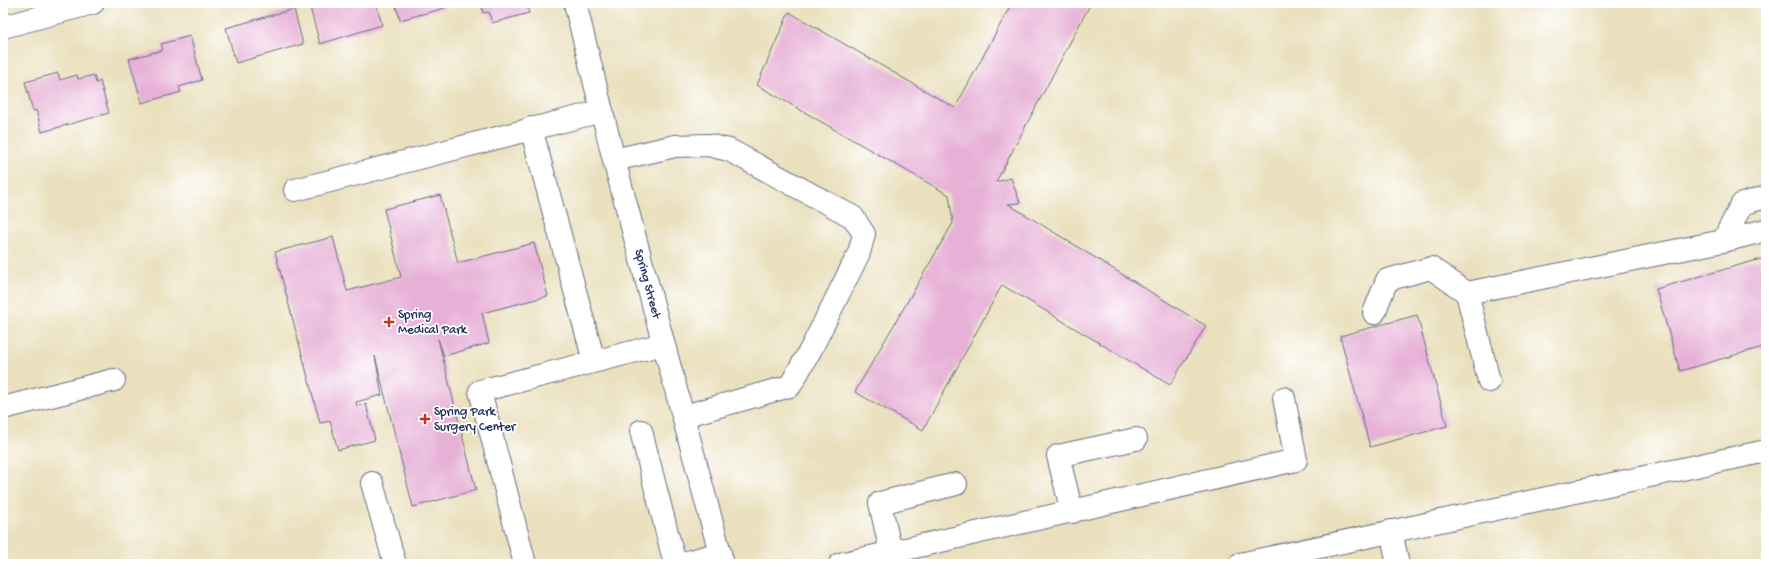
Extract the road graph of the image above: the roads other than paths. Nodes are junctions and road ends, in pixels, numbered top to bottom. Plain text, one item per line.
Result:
1 (93, 3) edge
2 (575, 3) edge
3 (3, 27) edge
4 (602, 111) junction
5 (531, 128) junction
6 (614, 160) junction
7 (295, 190) dead end
8 (1766, 197) edge
9 (1766, 230) edge
10 (1723, 241) junction
11 (1467, 293) junction
12 (1374, 313) dead end
13 (663, 344) junction
14 (594, 361) junction
15 (114, 380) dead end
16 (1489, 381) dead end
17 (1284, 398) dead end
18 (3, 408) edge
19 (684, 416) junction
20 (641, 431) dead end
21 (1136, 439) dead end
22 (1766, 450) edge
23 (372, 484) dead end
24 (956, 484) dead end
25 (1072, 512) junction
26 (1390, 531) junction
27 (891, 552) junction
28 (722, 559) edge
29 (395, 564) edge
30 (526, 564) edge
31 (675, 564) edge
32 (679, 564) edge
33 (840, 564) edge
34 (1240, 564) edge
35 (1398, 564) edge

1 - 3 street
2 - 4 street, Spring Street
4 - 5 street
4 - 6 street, Spring Street
5 - 7 street
5 - 14 street
6 - 13 street, Spring Street
6 - 19 street
8 - 10 street
9 - 10 street
10 - 11 street
11 - 12 street
11 - 16 street
13 - 14 street
13 - 19 street, Spring Street
14 - 30 street
15 - 18 street
17 - 25 street
19 - 28 street, Spring Street
20 - 31 street
21 - 25 street
22 - 26 street
23 - 29 street
24 - 27 street
25 - 27 street
26 - 34 street
26 - 35 street
27 - 33 street
28 - 32 street

